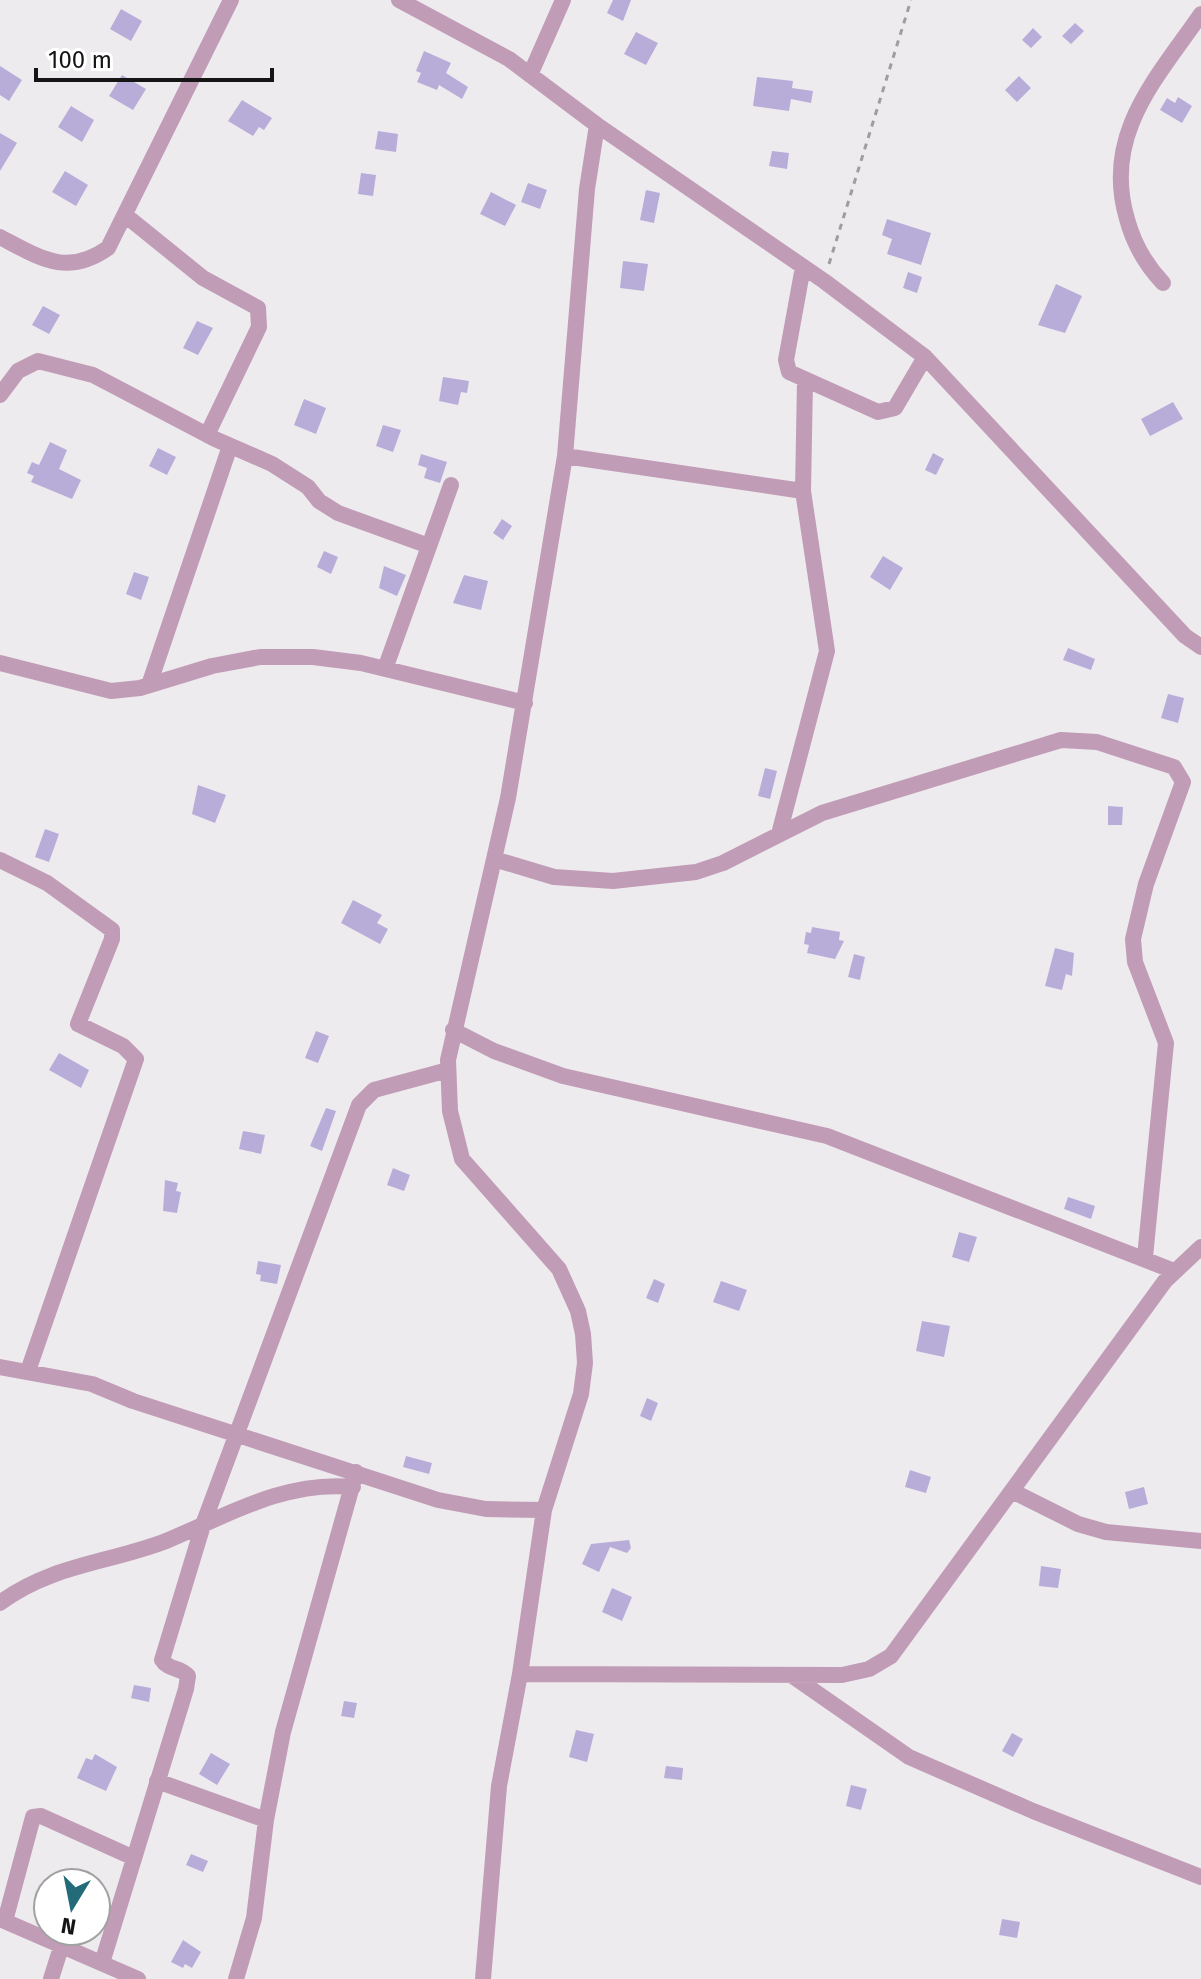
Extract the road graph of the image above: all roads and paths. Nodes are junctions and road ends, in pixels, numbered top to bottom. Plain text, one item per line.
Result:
1 (231, 0) edge
2 (399, 0) edge
3 (563, 0) edge
4 (911, 0) edge
5 (1201, 14) edge
6 (530, 75) junction
7 (597, 125) junction
8 (125, 215) junction
9 (0, 237) edge
10 (803, 267) junction
11 (824, 281) junction
12 (1163, 283) dead end
13 (925, 357) junction
14 (805, 381) junction
15 (0, 395) edge
16 (207, 435) junction
17 (230, 446) junction
18 (565, 456) junction
19 (451, 485) dead end
20 (803, 491) junction
21 (429, 546) junction
22 (1201, 647) edge
23 (0, 663) edge
24 (385, 669) junction
25 (149, 685) junction
26 (525, 703) junction
27 (779, 834) junction
28 (494, 859) junction
29 (0, 860) edge
30 (453, 1030) junction
31 (448, 1070) junction
32 (1201, 1247) edge
33 (1145, 1257) junction
34 (1174, 1271) junction
35 (0, 1367) edge
36 (28, 1371) junction
37 (238, 1435) junction
38 (354, 1479) junction
39 (1012, 1491) junction
40 (544, 1510) junction
41 (204, 1522) junction
42 (1201, 1541) edge
43 (0, 1603) edge
44 (520, 1674) junction
45 (794, 1677) junction
46 (157, 1781) junction
47 (266, 1820) junction
48 (134, 1858) junction
49 (1201, 1877) edge
50 (3, 1920) edge
51 (32, 1932) edge
52 (61, 1947) edge
53 (68, 1947) edge
54 (102, 1963) junction
55 (51, 1979) edge
56 (138, 1979) edge
57 (236, 1979) edge
58 (483, 1979) edge

1 - 8 street
2 - 6 street
3 - 6 street
4 - 11 path
5 - 12 street
6 - 7 street
7 - 10 street
7 - 18 street
8 - 9 street
8 - 16 street
10 - 11 street
10 - 14 street
11 - 13 street
13 - 14 street
13 - 22 street
14 - 20 street
15 - 16 street
16 - 17 street
17 - 21 street
17 - 25 street
18 - 20 street
18 - 26 street
19 - 21 street
20 - 27 street
21 - 24 street
23 - 25 street
24 - 25 street
24 - 26 street
26 - 28 street
27 - 28 street
27 - 33 street
28 - 30 street
29 - 36 street
30 - 31 street
30 - 33 street
31 - 37 street
31 - 40 street
32 - 34 street
33 - 34 street
34 - 39 street
35 - 36 street
36 - 37 street
37 - 38 street
37 - 41 street
38 - 40 street
38 - 41 street
38 - 47 street
39 - 42 street
39 - 45 street
40 - 44 street
41 - 43 street
41 - 46 street
44 - 45 street
44 - 58 street
45 - 49 street
46 - 47 street
46 - 48 street
47 - 57 street
48 - 50 street
48 - 54 street
50 - 51 street
52 - 55 street
53 - 54 street
54 - 56 street

